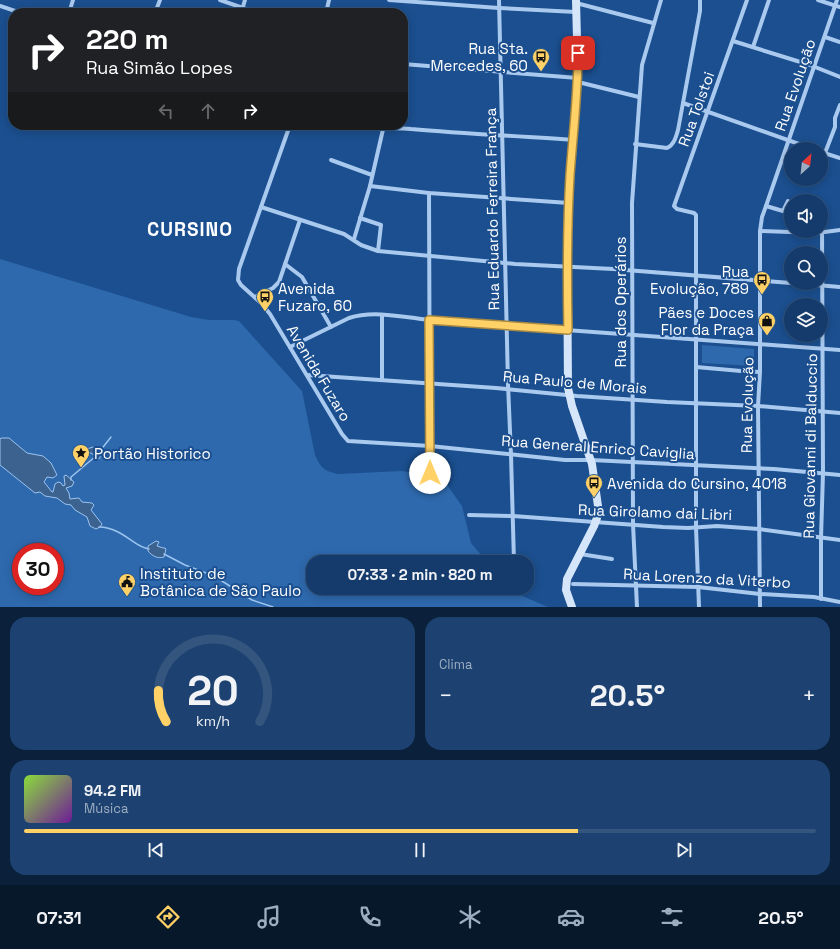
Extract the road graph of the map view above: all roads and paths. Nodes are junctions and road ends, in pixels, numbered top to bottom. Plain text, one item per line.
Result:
1 (220, 0) edge
2 (245, 0) edge
3 (389, 0) edge
4 (499, 0) edge
5 (661, 0) edge
6 (700, 0) edge
7 (747, 0) edge
8 (769, 0) edge
9 (818, 0) edge
10 (837, 0) edge
11 (576, 5) edge
12 (838, 7) edge
13 (243, 8) joint
14 (499, 8) junction
15 (653, 23) junction
16 (825, 37) junction
17 (733, 41) junction
18 (840, 42) edge
19 (753, 47) junction
20 (408, 64) edge
21 (814, 67) junction
22 (500, 71) junction
23 (840, 77) edge
24 (578, 80) junction
25 (639, 97) junction
26 (683, 103) junction
27 (840, 105) edge
28 (708, 112) junction
29 (408, 128) edge
30 (288, 130) edge
31 (383, 130) edge
32 (502, 135) junction
33 (573, 140) junction
34 (789, 141) junction
35 (792, 142) edge
36 (827, 142) edge
37 (635, 144) junction
38 (828, 154) edge
39 (840, 158) edge
40 (331, 160) dead end
41 (372, 175) junction
42 (370, 186) junction
43 (429, 193) junction
44 (504, 198) junction
45 (569, 203) junction
46 (766, 206) junction
47 (261, 207) junction
48 (784, 210) edge
49 (360, 218) junction
50 (300, 220) junction
51 (840, 230) edge
52 (760, 231) junction
53 (784, 231) edge
54 (828, 231) edge
55 (354, 239) junction
56 (378, 251) junction
57 (429, 255) junction
58 (505, 263) junction
59 (285, 264) junction
60 (568, 266) junction
61 (633, 271) junction
62 (696, 276) junction
63 (760, 281) junction
64 (784, 282) edge
65 (828, 286) edge
66 (840, 287) edge
67 (255, 297) junction
68 (382, 315) junction
69 (429, 320) junction
70 (507, 325) junction
71 (331, 327) junction
72 (568, 330) junction
73 (632, 335) junction
74 (696, 339) junction
75 (823, 342) edge
76 (760, 343) junction
77 (290, 347) junction
78 (823, 349) junction
79 (840, 350) edge
80 (696, 367) junction
81 (760, 372) junction
82 (307, 375) junction
83 (382, 380) junction
84 (430, 383) junction
85 (508, 389) junction
86 (569, 395) junction
87 (633, 400) junction
88 (696, 404) junction
89 (758, 406) junction
90 (823, 412) junction
91 (840, 413) edge
92 (354, 441) joint
93 (430, 446) junction
94 (511, 455) junction
95 (591, 460) junction
96 (633, 462) junction
97 (696, 466) junction
98 (759, 469) junction
99 (430, 473) dead end
100 (823, 473) junction
101 (840, 475) edge
102 (468, 515) dead end
103 (513, 516) junction
104 (596, 522) junction
105 (633, 524) junction
106 (696, 527) junction
107 (759, 530) junction
108 (821, 538) junction
109 (840, 540) edge
110 (580, 554) junction
111 (514, 555) edge
112 (612, 559) dead end
113 (573, 584) dead end
114 (637, 585) junction
115 (698, 587) junction
116 (760, 594) junction
117 (821, 599) junction
118 (840, 602) edge
119 (572, 607) edge
120 (637, 607) edge
121 (699, 607) edge
122 (760, 607) edge

1 - 13 street
2 - 13 street
3 - 14 street
4 - 14 street, Rua Eduardo Ferreira França
5 - 15 street, Rua dos Operários
6 - 26 street
7 - 17 street, Rua Tolstoi
8 - 19 street
9 - 12 street
10 - 12 street, Rua Evolução
11 - 14 street
11 - 15 street
11 - 24 main road
12 - 16 street, Rua Evolução
14 - 22 street, Rua Eduardo Ferreira França
15 - 25 street, Rua dos Operários
16 - 18 street
16 - 21 street, Rua Evolução
17 - 19 street
17 - 28 street, Rua Tolstoi
19 - 21 street
20 - 22 street
21 - 23 street
21 - 34 street, Rua Evolução
22 - 24 street
22 - 32 street, Rua Eduardo Ferreira França
24 - 25 street
24 - 33 main road
25 - 37 street, Rua dos Operários
26 - 28 street
26 - 37 street
27 - 36 street
28 - 34 street
28 - 62 street, Rua Tolstoi
29 - 32 street
30 - 47 street
31 - 41 street
32 - 33 street
32 - 44 street, Rua Eduardo Ferreira França
33 - 45 main road
34 - 35 street
34 - 46 street, Rua Evolução
37 - 61 street, Rua dos Operários
38 - 39 street
40 - 41 street
41 - 42 street
42 - 43 street
42 - 49 street
43 - 44 street
43 - 57 street
44 - 45 street
44 - 58 street, Rua Eduardo Ferreira França
45 - 60 main road
46 - 48 street
46 - 52 street, Rua Evolução
47 - 50 street
47 - 67 street, Avenida Fuzaro
49 - 55 street
49 - 56 street
50 - 55 street
50 - 59 street
51 - 54 street
52 - 53 street
52 - 63 street, Rua Evolução
55 - 56 street
56 - 57 street
57 - 58 street
57 - 69 street
58 - 60 street
58 - 70 street, Rua Eduardo Ferreira França
59 - 67 street
59 - 71 street
60 - 61 street
60 - 72 main road
61 - 62 street
61 - 73 street, Rua dos Operários
62 - 63 street
62 - 74 street
63 - 64 street
63 - 76 street, Rua Evolução
65 - 66 street
67 - 77 street, Avenida Fuzaro
68 - 69 street
68 - 71 street
68 - 83 street
69 - 70 street
69 - 84 street
70 - 72 street
70 - 85 street, Rua Eduardo Ferreira França
71 - 77 street
72 - 73 street
72 - 86 main road
73 - 74 street
73 - 87 street, Rua dos Operários
74 - 76 street
74 - 80 street
75 - 78 street, Rua Giovanni di Balduccio
76 - 78 street
76 - 81 street, Rua Evolução
77 - 82 street, Avenida Fuzaro
78 - 79 street
78 - 90 street, Rua Giovanni di Balduccio
80 - 81 street
80 - 88 street
81 - 89 street, Rua Evolução
82 - 83 street, Rua Paulo de Morais
82 - 92 street, Avenida Fuzaro
83 - 84 street, Rua Paulo de Morais
84 - 85 street, Rua Paulo de Morais
84 - 93 street
85 - 86 street, Rua Paulo de Morais
85 - 94 street, Rua Eduardo Ferreira França
86 - 87 street, Rua Paulo de Morais
86 - 95 main road
87 - 88 street, Rua Paulo de Morais
87 - 96 street, Rua dos Operários
88 - 89 street, Rua Paulo de Morais
88 - 97 street
89 - 90 street, Rua Paulo de Morais
89 - 98 street, Rua Evolução
90 - 91 street, Rua Paulo de Morais
90 - 100 street, Rua Giovanni di Balduccio
92 - 93 street, Rua General Enrico Caviglia
93 - 94 street, Rua General Enrico Caviglia
93 - 99 street
94 - 95 street, Rua General Enrico Caviglia
94 - 103 street, Rua Eduardo Ferreira França
95 - 96 street, Rua General Enrico Caviglia
95 - 104 main road
96 - 97 street, Rua General Enrico Caviglia
96 - 105 street, Rua dos Operários
97 - 98 street, Rua General Enrico Caviglia
97 - 106 street
98 - 100 street, Rua General Enrico Caviglia
98 - 107 street, Rua Evolução
100 - 101 street, Rua General Enrico Caviglia
100 - 108 street, Rua Giovanni di Balduccio
102 - 103 street, Rua Girolamo dai Libri
103 - 104 street, Rua Girolamo dai Libri
103 - 111 street, Rua Eduardo Ferreira França
104 - 105 street, Rua Girolamo dai Libri
104 - 110 main road
105 - 106 street, Rua Girolamo dai Libri
105 - 114 street, Rua dos Operários
106 - 107 street, Rua Girolamo dai Libri
106 - 115 street
107 - 108 street, Rua Girolamo dai Libri
107 - 116 street, Rua Evolução
108 - 109 street, Rua Girolamo dai Libri
108 - 117 street, Rua Giovanni di Balduccio
110 - 112 street
110 - 119 main road
113 - 114 street, Rua Lorenzo da Viterbo
114 - 115 street, Rua Lorenzo da Viterbo
114 - 120 street, Rua dos Operários
115 - 116 street, Rua Lorenzo da Viterbo
115 - 121 street
116 - 117 street, Rua Lorenzo da Viterbo
116 - 122 street, Rua Evolução
117 - 118 street, Rua Lorenzo da Viterbo

